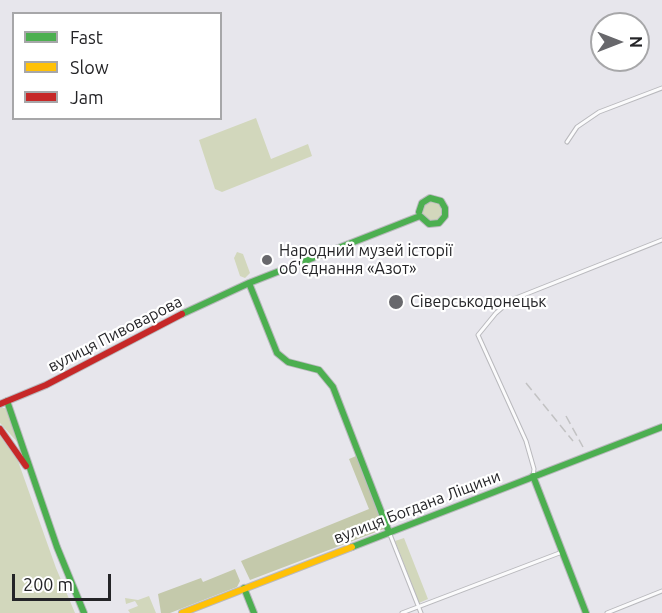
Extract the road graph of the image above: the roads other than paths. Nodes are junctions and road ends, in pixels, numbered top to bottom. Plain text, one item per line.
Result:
1 (662, 88) edge
2 (567, 142) dead end
3 (420, 214) junction
4 (662, 240) edge
5 (249, 284) junction
6 (4, 403) edge
7 (662, 427) edge
8 (0, 429) edge
9 (533, 476) junction
10 (33, 480) junction
11 (389, 532) junction
12 (562, 552) junction
13 (244, 588) junction
14 (662, 591) edge
15 (418, 607) junction
16 (84, 613) edge
17 (182, 613) edge
18 (254, 613) edge
19 (402, 613) edge
20 (421, 613) edge
21 (586, 613) edge
22 (607, 613) edge

1 - 2 street
3 - 3 street
3 - 5 street
4 - 9 street
5 - 6 street, вулиця Пивоварова
5 - 11 street
6 - 10 street
7 - 9 street, вулиця Богдана Ліщини
8 - 10 street
9 - 11 street, вулиця Богдана Ліщини
9 - 12 street
10 - 16 street
11 - 13 street, вулиця Богдана Ліщини
11 - 15 street
12 - 15 street
12 - 21 street
13 - 17 street, вулиця Богдана Ліщини
13 - 18 street
14 - 22 street
15 - 19 street
15 - 20 street

